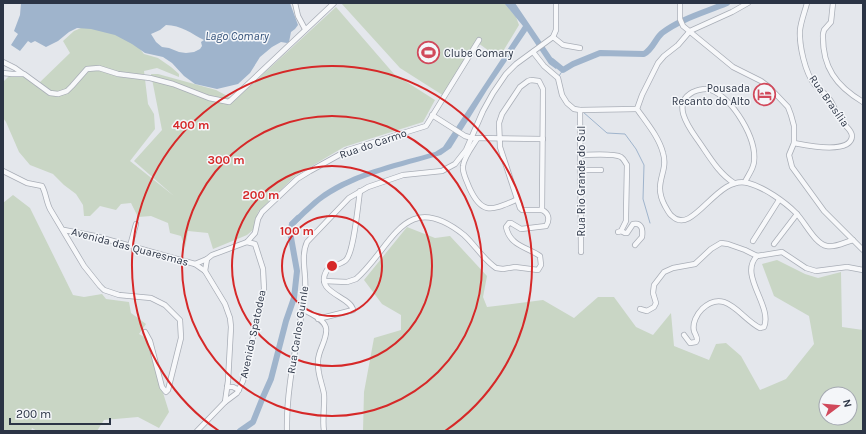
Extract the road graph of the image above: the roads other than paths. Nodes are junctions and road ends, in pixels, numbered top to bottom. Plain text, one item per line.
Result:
1 (295, 3) edge
2 (334, 3) edge
3 (556, 3) edge
4 (680, 3) edge
5 (748, 3) edge
6 (807, 3) edge
7 (833, 3) edge
8 (305, 29) junction
9 (690, 31) junction
10 (553, 37) junction
11 (479, 40) dead end
12 (580, 48) dead end
13 (535, 50) junction
14 (3, 62) edge
15 (3, 73) edge
16 (22, 74) junction
17 (863, 102) edge
18 (637, 109) junction
19 (580, 110) junction
20 (432, 115) junction
21 (475, 138) junction
22 (500, 139) junction
23 (543, 139) junction
24 (794, 143) junction
25 (581, 155) junction
26 (581, 170) junction
27 (601, 170) dead end
28 (3, 171) edge
29 (745, 182) junction
30 (734, 183) junction
31 (360, 191) junction
32 (516, 200) junction
33 (779, 200) junction
34 (542, 210) junction
35 (798, 214) junction
36 (136, 224) dead end
37 (64, 230) junction
38 (255, 233) junction
39 (853, 240) junction
40 (753, 241) dead end
41 (247, 242) junction
42 (255, 244) junction
43 (774, 244) dead end
44 (635, 245) dead end
45 (130, 246) junction
46 (863, 250) edge
47 (581, 252) dead end
48 (757, 256) junction
49 (207, 259) junction
50 (195, 264) junction
51 (863, 270) edge
52 (205, 272) junction
53 (324, 281) junction
54 (302, 309) junction
55 (640, 309) dead end
56 (318, 319) junction
57 (145, 332) dead end
58 (684, 336) dead end
59 (227, 387) junction
60 (239, 390) junction
61 (225, 402) junction
62 (197, 431) edge
63 (287, 431) edge
64 (324, 431) edge

1 - 8 street
2 - 8 street
3 - 10 street
4 - 9 street
5 - 9 street
6 - 24 street, Rua Brasília
7 - 17 street
8 - 16 street
9 - 18 street
9 - 24 street
10 - 12 street
10 - 13 street
11 - 20 street, Rua do Carmo
13 - 19 street
13 - 21 street
14 - 16 street
15 - 16 street
18 - 19 street
18 - 30 street
19 - 25 street, Rua Rio Grande do Sul
20 - 21 street
20 - 38 street, Rua do Carmo
21 - 22 street
21 - 31 street, Rua Carlos Guinle
21 - 32 street
22 - 23 street
22 - 23 street
22 - 32 street
23 - 34 street
24 - 39 street
25 - 26 street, Rua Rio Grande do Sul
25 - 44 street
26 - 27 street
26 - 47 street, Rua Rio Grande do Sul
28 - 37 street
29 - 30 street
29 - 30 street
29 - 33 street
31 - 53 street
31 - 54 street, Rua Carlos Guinle
32 - 34 street
33 - 35 street
33 - 40 street
34 - 53 street
35 - 39 street
35 - 43 street
36 - 45 street
37 - 45 street, Avenida das Quaresmas
37 - 57 street
38 - 41 street, Rua do Carmo
38 - 42 street, Avenida Spatodea
39 - 46 street
41 - 42 street
41 - 49 street, Rua do Carmo
42 - 60 street, Avenida Spatodea
45 - 50 street, Avenida das Quaresmas
48 - 51 street
48 - 55 street
48 - 58 street
49 - 50 street, Rua do Carmo
49 - 52 street
50 - 52 street
52 - 59 street
53 - 56 street
54 - 56 street
54 - 63 street, Rua Carlos Guinle
56 - 64 street
59 - 60 street
59 - 61 street
60 - 61 street, Avenida Spatodea
61 - 62 street, Avenida Spatodea

